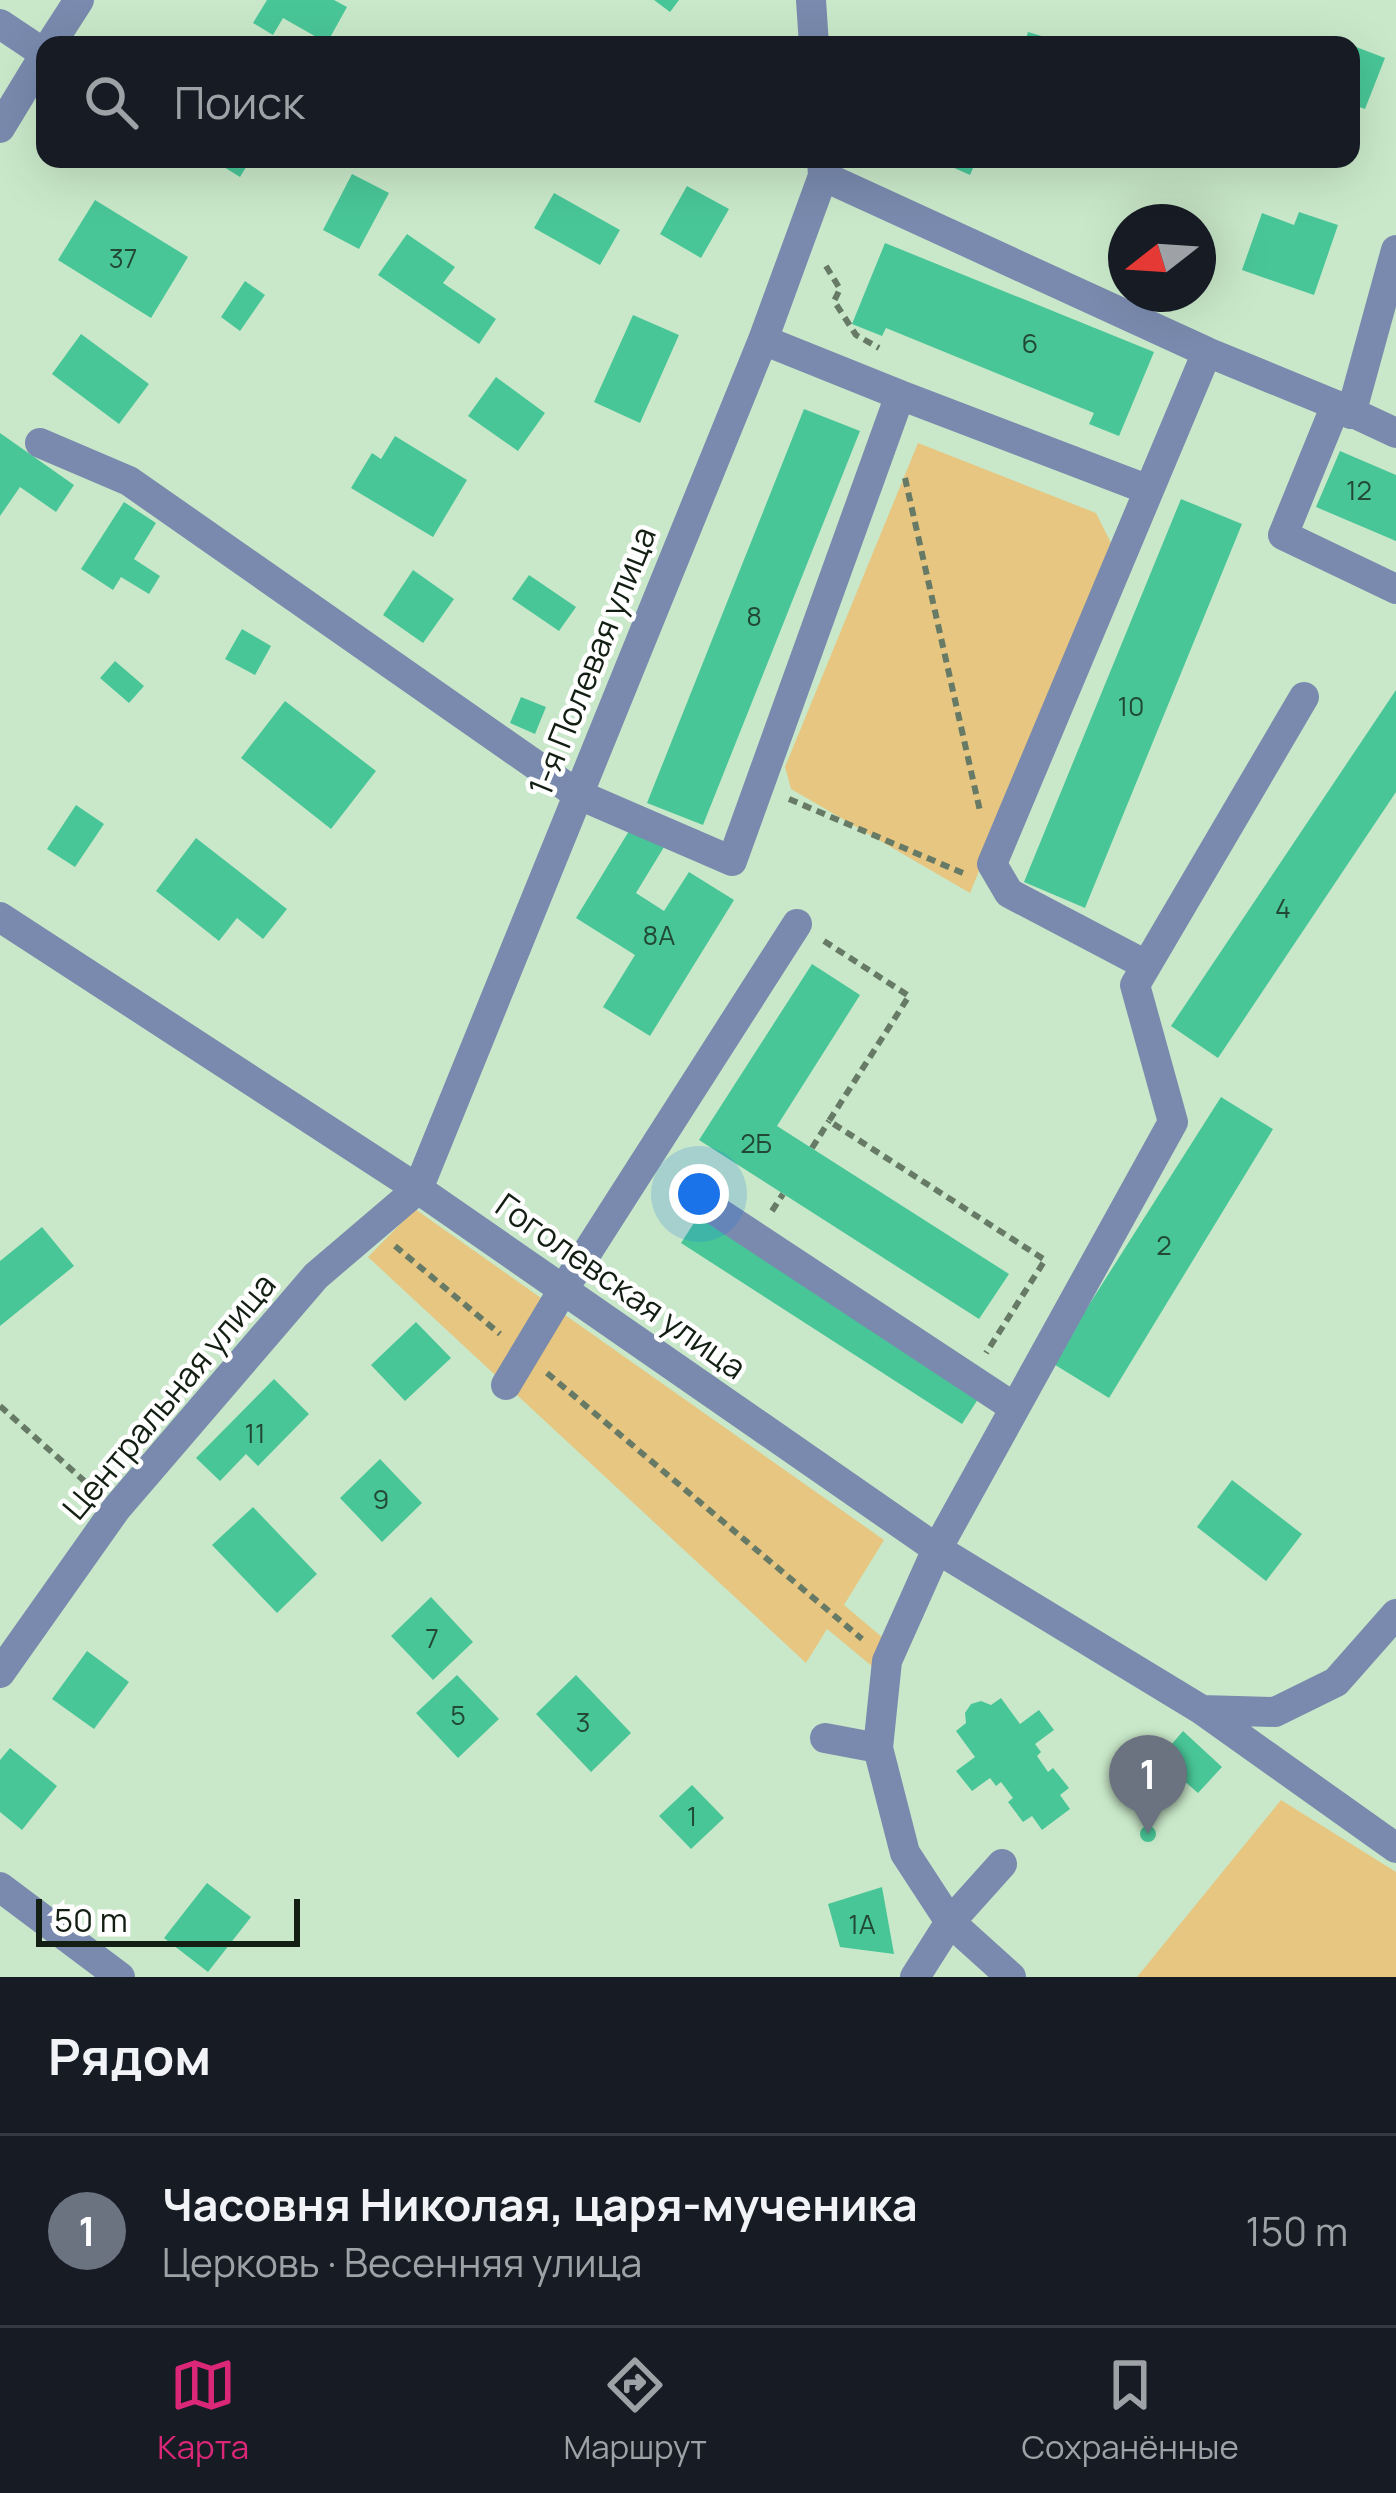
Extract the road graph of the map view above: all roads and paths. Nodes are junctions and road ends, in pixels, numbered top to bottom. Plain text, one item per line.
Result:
1 (79, 0) edge
2 (811, 0) edge
3 (0, 24) edge
4 (56, 36) edge
5 (813, 36) edge
6 (36, 48) edge
7 (36, 69) edge
8 (0, 128) edge
9 (822, 168) edge
10 (802, 227) junction
11 (1396, 250) edge
12 (763, 340) junction
13 (1207, 352) junction
14 (890, 354) dead end
15 (900, 395) junction
16 (1344, 409) junction
17 (1396, 433) edge
18 (40, 443) dead end
19 (904, 474) dead end
20 (1149, 490) junction
21 (1396, 590) edge
22 (1304, 698) dead end
23 (758, 786) junction
24 (577, 794) junction
25 (992, 864) junction
26 (1009, 893) junction
27 (0, 917) edge
28 (797, 924) joint
29 (1146, 965) junction
30 (829, 1121) junction
31 (812, 1148) dead end
32 (418, 1189) junction
33 (783, 1194) dead end
34 (707, 1205) dead end
35 (767, 1218) dead end
36 (374, 1228) junction
37 (563, 1290) junction
38 (524, 1354) junction
39 (984, 1356) dead end
40 (506, 1385) dead end
41 (0, 1406) edge
42 (1015, 1408) junction
43 (116, 1509) junction
44 (937, 1549) junction
45 (936, 1598) dead end
46 (1396, 1614) edge
47 (887, 1660) junction
48 (0, 1673) edge
49 (1202, 1710) junction
50 (825, 1738) dead end
51 (878, 1748) junction
52 (1396, 1848) edge
53 (1002, 1864) dead end
54 (0, 1887) edge
55 (950, 1922) junction
56 (120, 1977) edge
57 (914, 1977) edge
58 (1011, 1977) edge

1 - 4 street
2 - 5 street
3 - 6 street
7 - 8 street
9 - 10 street, 1-я Полевая улица
9 - 13 street
10 - 12 street, 1-я Полевая улица
10 - 14 path
11 - 16 street
12 - 15 street
12 - 24 street, 1-я Полевая улица
13 - 16 street
13 - 20 street
15 - 20 street
15 - 23 street
16 - 17 street
16 - 21 street
18 - 24 street
19 - 25 path
20 - 25 street
22 - 29 street
23 - 24 street
23 - 26 path
24 - 32 street, 1-я Полевая улица
25 - 26 street
26 - 29 street
27 - 32 street, Гоголевская улица
28 - 30 path
28 - 37 street
29 - 42 street
30 - 31 path
30 - 39 path
32 - 36 street, Центральная улица
32 - 37 street, Гоголевская улица
33 - 35 path
34 - 42 street
36 - 38 path
36 - 43 street, Центральная улица
37 - 38 street
37 - 44 street, Гоголевская улица
38 - 40 street
38 - 47 path
41 - 43 path
42 - 44 street
43 - 48 street, Центральная улица
44 - 45 street
44 - 47 street
44 - 49 street, Гоголевская улица
46 - 49 street
47 - 51 street
49 - 52 street, Гоголевская улица
50 - 51 street
51 - 55 street
53 - 55 street
54 - 56 street
55 - 57 street
55 - 58 street

